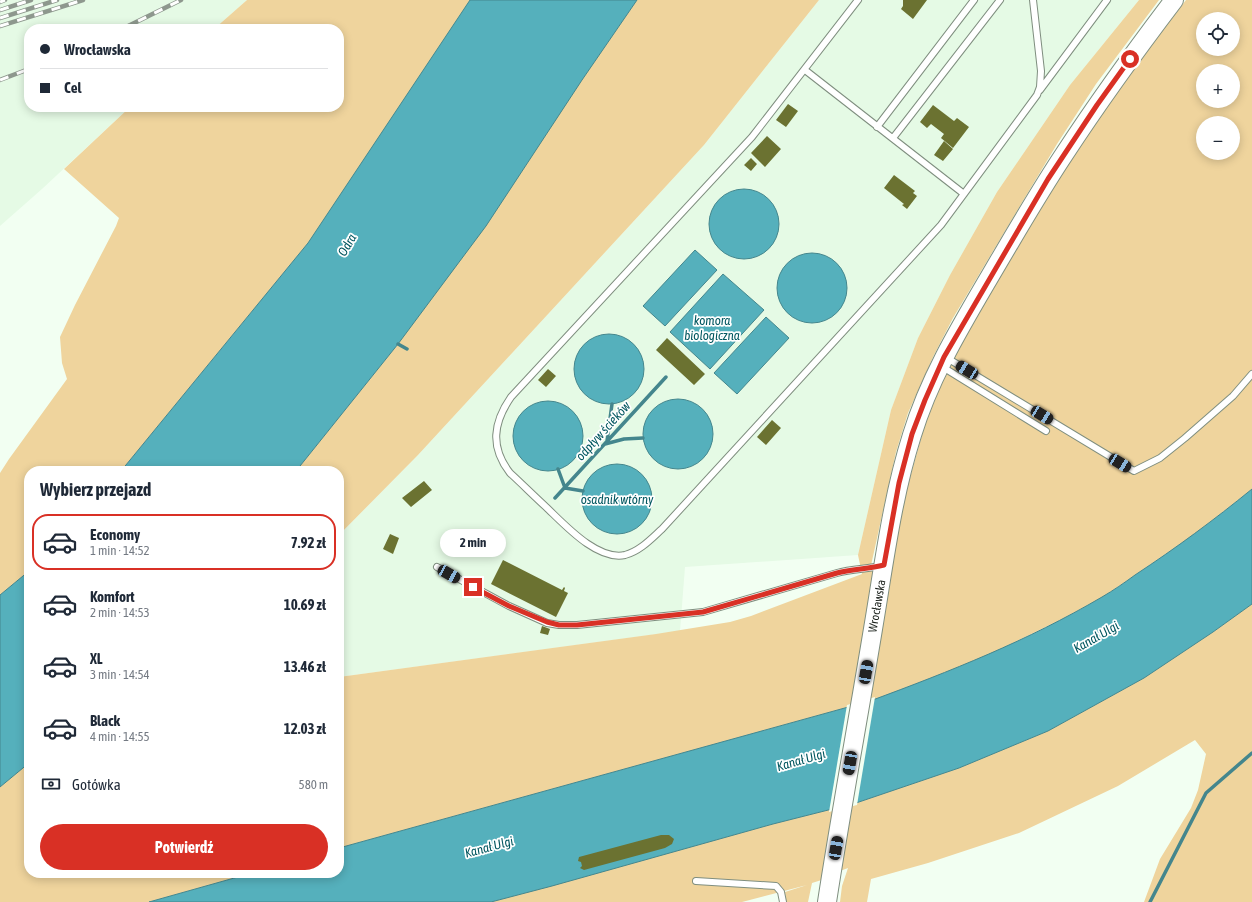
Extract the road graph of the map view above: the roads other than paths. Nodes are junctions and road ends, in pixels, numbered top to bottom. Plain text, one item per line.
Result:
1 (858, 0) edge
2 (974, 0) edge
3 (1000, 0) edge
4 (1033, 0) edge
5 (1107, 0) edge
6 (1168, 3) edge
7 (805, 70) junction
8 (1037, 95) junction
9 (877, 127) junction
10 (893, 138) junction
11 (964, 194) junction
12 (942, 361) junction
13 (1252, 374) edge
14 (1046, 431) dead end
15 (884, 565) junction
16 (437, 567) dead end
17 (696, 881) dead end
18 (784, 902) edge
19 (827, 902) edge

1 - 7 lane
2 - 9 lane
3 - 10 lane
4 - 8 lane
5 - 8 lane
6 - 12 main road, Wrocławska
7 - 9 lane
7 - 11 lane
8 - 11 lane
9 - 10 lane
10 - 11 lane
12 - 13 lane
12 - 14 lane
12 - 15 main road, Wrocławska
15 - 16 lane
15 - 19 main road, Wrocławska
17 - 18 lane

